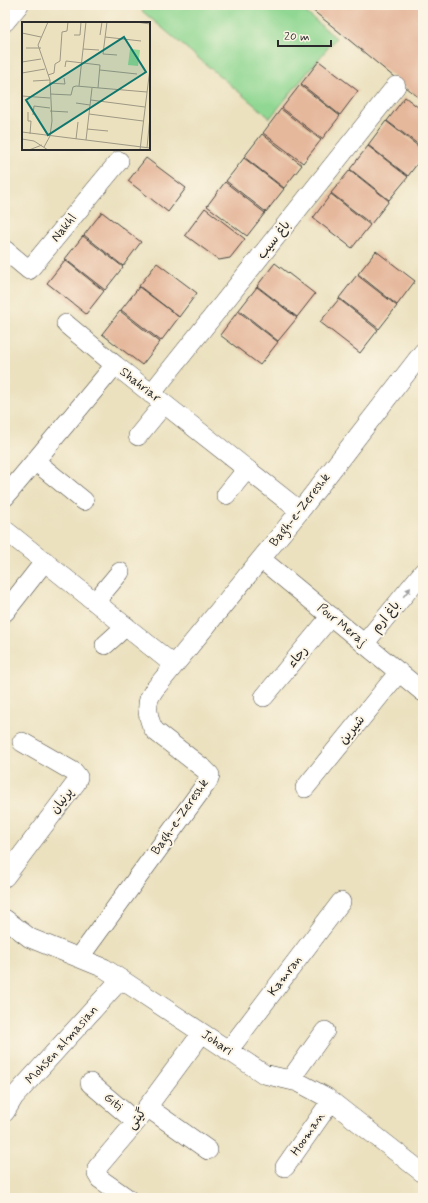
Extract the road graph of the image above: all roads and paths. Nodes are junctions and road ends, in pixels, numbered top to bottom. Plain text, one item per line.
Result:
1 (19, 5) edge
2 (5, 22) edge
3 (396, 86) dead end
4 (119, 161) dead end
5 (5, 250) edge
6 (66, 324) dead end
7 (423, 352) edge
8 (114, 365) junction
9 (158, 399) junction
10 (138, 436) dead end
11 (35, 461) junction
12 (246, 469) junction
13 (226, 495) dead end
14 (5, 497) edge
15 (84, 501) dead end
16 (300, 511) junction
17 (5, 530) edge
18 (261, 559) junction
19 (45, 562) junction
20 (120, 572) dead end
21 (423, 572) edge
22 (95, 602) junction
23 (5, 612) edge
24 (331, 616) junction
25 (126, 626) junction
26 (364, 644) junction
27 (105, 645) dead end
28 (174, 665) junction
29 (399, 672) junction
30 (423, 692) edge
31 (264, 697) dead end
32 (22, 742) dead end
33 (305, 788) dead end
34 (5, 877) edge
35 (341, 902) dead end
36 (5, 919) edge
37 (79, 958) junction
38 (121, 979) junction
39 (325, 1031) dead end
40 (202, 1033) junction
41 (228, 1050) junction
42 (290, 1080) junction
43 (90, 1083) dead end
44 (331, 1101) junction
45 (147, 1107) junction
46 (5, 1112) edge
47 (136, 1122) junction
48 (208, 1150) dead end
49 (285, 1167) dead end
50 (423, 1173) edge
51 (128, 1198) edge

1 - 2 street
3 - 9 street, باغ سیب
4 - 5 street, Nakhl
6 - 8 street
7 - 16 street, Bagh-e-Zereshk
8 - 9 street, Shahriar
8 - 11 street, Shahriar
9 - 10 street, باغ سیب
9 - 12 street, Shahriar
11 - 14 street, Shahriar
11 - 15 street
12 - 13 street
12 - 16 street, Shahriar
16 - 18 street, Bagh-e-Zereshk
17 - 19 street
18 - 24 street, Pour Meraj
18 - 28 street, Bagh-e-Zereshk
19 - 22 street
19 - 23 street
20 - 22 street
26 -> 21 street, باغ ارم
22 - 25 street
24 - 26 street, Pour Meraj
24 - 31 street, رجاء
25 - 27 street
25 - 28 street
26 - 29 street, Pour Meraj
28 - 37 street, Bagh-e-Zereshk
29 - 30 street, Pour Meraj
29 - 33 street, شیرین
32 - 34 street, پرنیان
35 - 41 street, Kamran
36 - 37 street, Johari
37 - 38 street, Johari
38 - 40 street, Johari
38 - 46 street, Mohsen almasian
39 - 42 street
40 - 41 street, Johari
40 - 45 street, گیتی
41 - 42 street, Johari
42 - 44 street, Johari
43 - 47 street, Giti
44 - 49 street, Hooman
44 - 50 street, Johari
45 - 47 street, گیتی
45 - 48 street
47 - 51 street, گیتی

